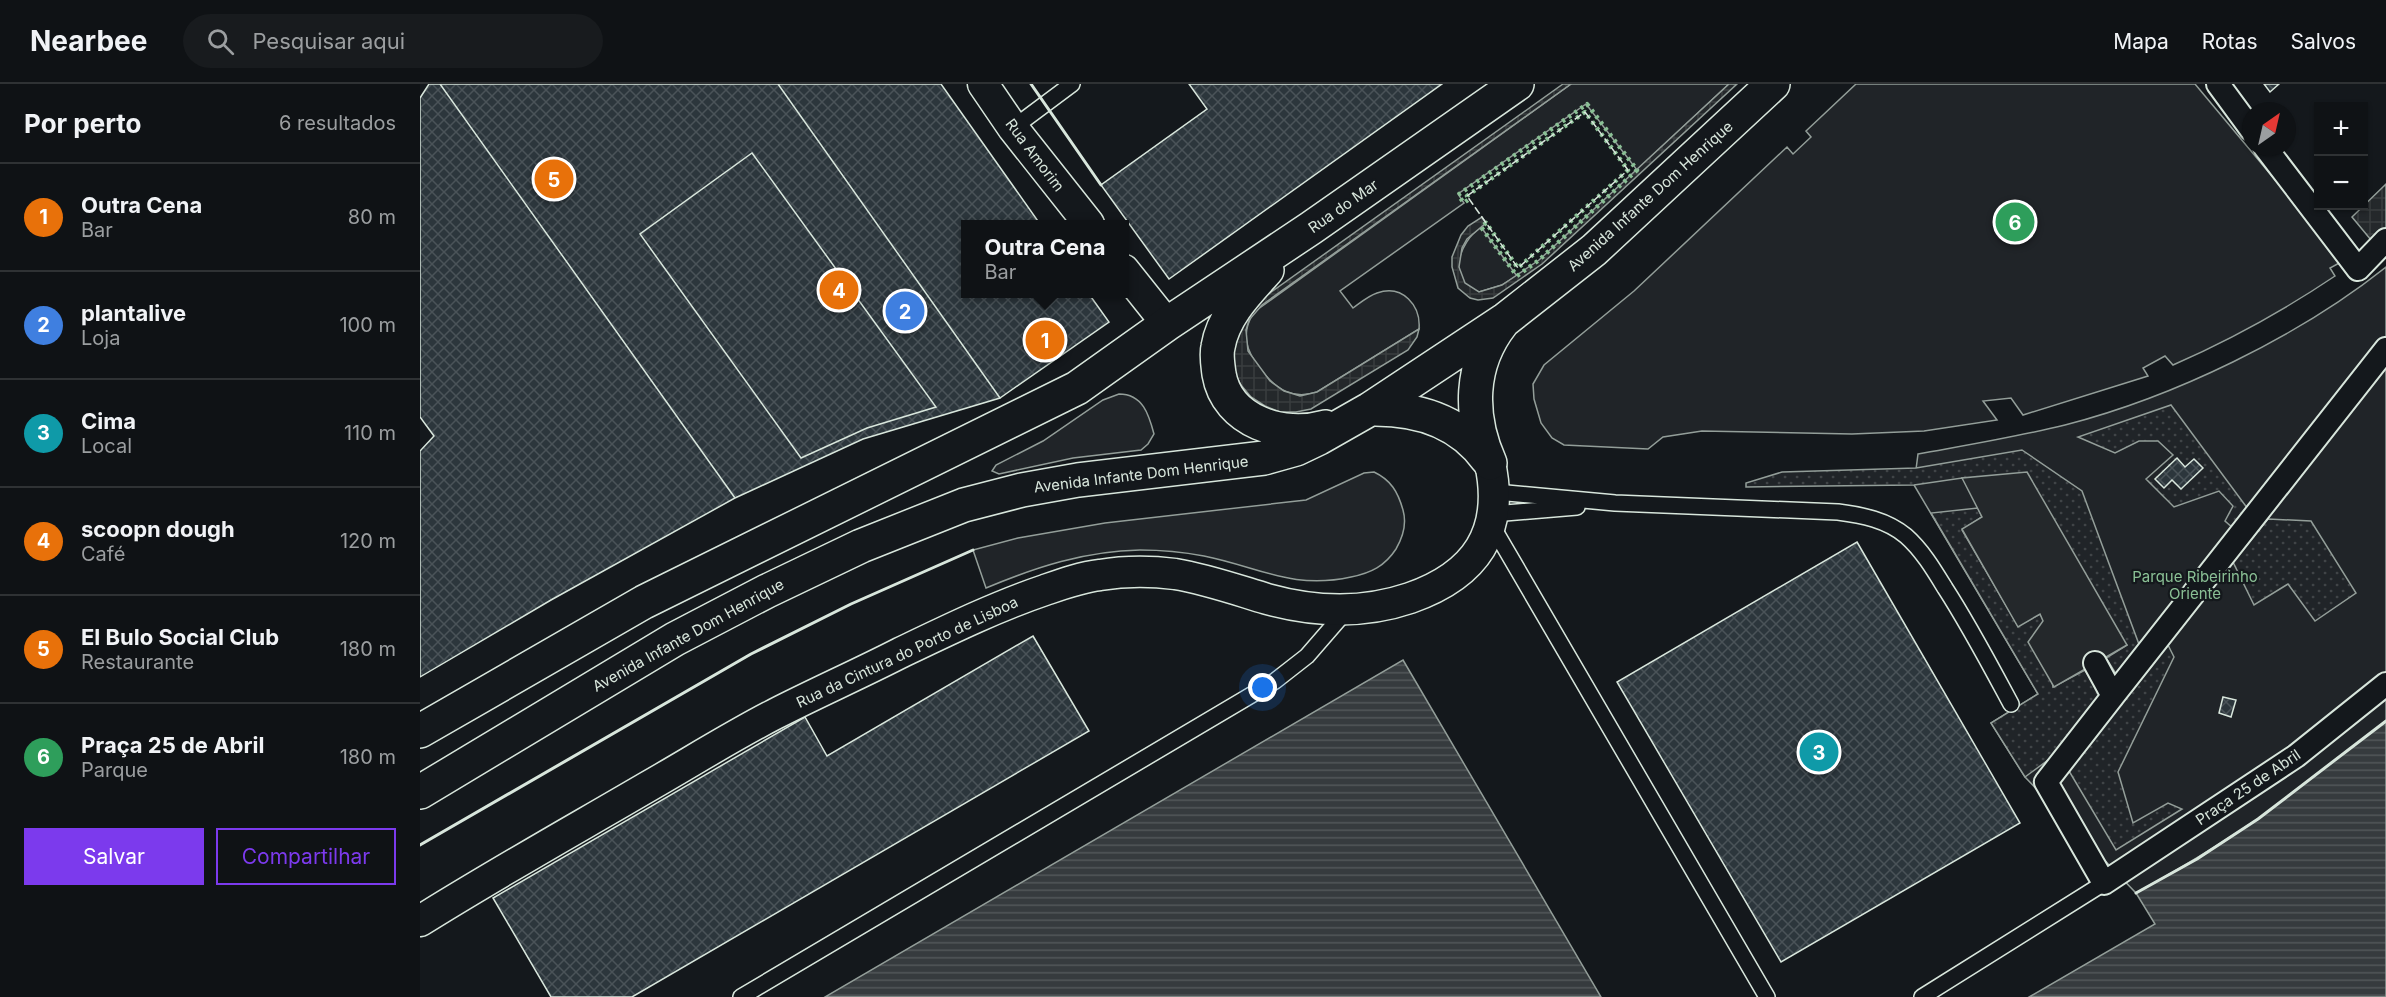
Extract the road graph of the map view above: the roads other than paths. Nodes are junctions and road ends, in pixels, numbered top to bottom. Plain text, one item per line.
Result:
1 (983, 84) edge
2 (1072, 84) edge
3 (1517, 84) edge
4 (1773, 84) edge
5 (2218, 84) edge
6 (2242, 117) edge
7 (1013, 128) junction
8 (2272, 156) edge
9 (1085, 220) edge
10 (1311, 228) junction
11 (2386, 240) edge
12 (1129, 275) edge
13 (1506, 319) junction
14 (1167, 324) junction
15 (2386, 349) edge
16 (1363, 414) junction
17 (1492, 498) junction
18 (1615, 503) junction
19 (1346, 611) junction
20 (2095, 663) dead end
21 (2386, 684) edge
22 (2113, 696) junction
23 (2011, 704) dead end
24 (420, 731) edge
25 (420, 792) edge
26 (2104, 883) junction
27 (420, 921) edge
28 (741, 997) edge
29 (1767, 997) edge
30 (1922, 997) edge

1 - 7 street, Rua Amorim
2 - 7 lane
3 - 10 main road, Rua do Mar
4 - 13 main road, Avenida Infante Dom Henrique
5 - 6 street
7 - 9 street, Rua Amorim
8 - 11 street
10 - 14 main road, Rua do Mar
10 - 16 main road
12 - 14 street
13 - 16 main road, Avenida Infante Dom Henrique
13 - 17 main road
14 - 24 main road
15 - 22 street
16 - 17 main road
16 - 25 main road, Avenida Infante Dom Henrique
17 - 18 lane
17 - 18 lane
17 - 19 street, Rua da Cintura do Porto de Lisboa
17 - 29 lane
18 - 23 lane
19 - 27 street, Rua da Cintura do Porto de Lisboa
19 - 28 lane
20 - 22 street
21 - 26 street, Praça 25 de Abril
22 - 26 street
26 - 30 lane

